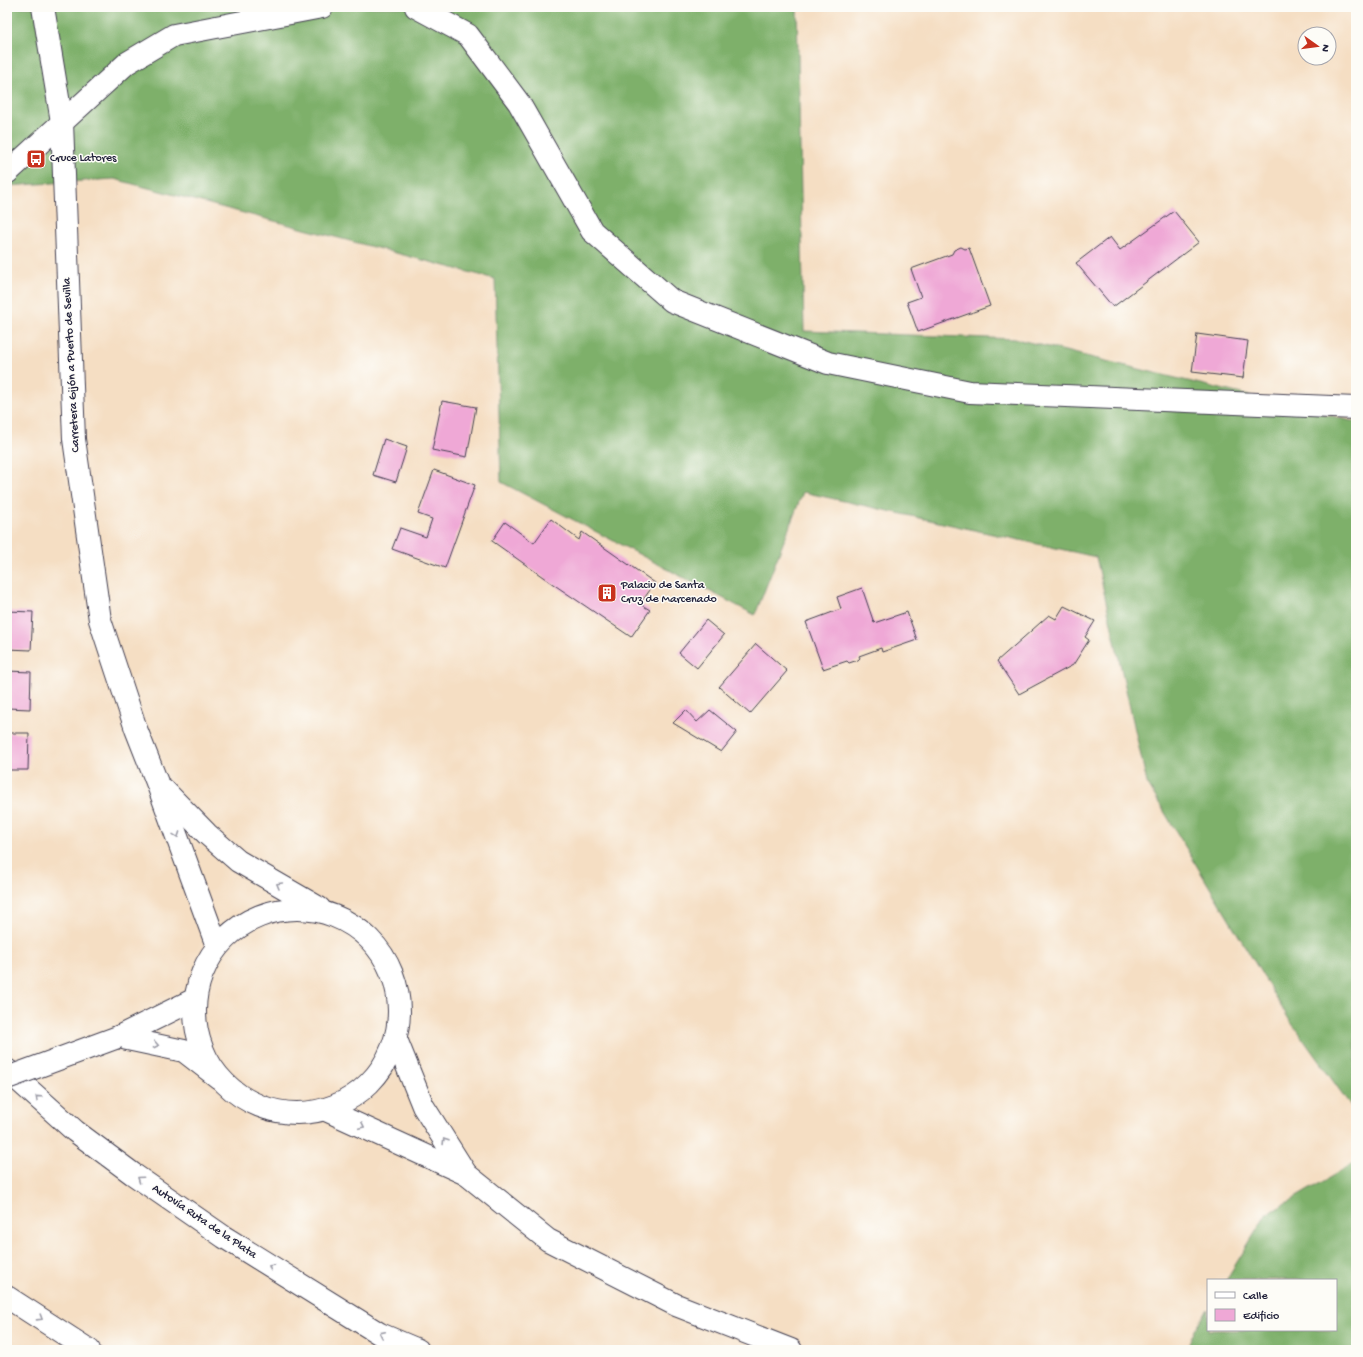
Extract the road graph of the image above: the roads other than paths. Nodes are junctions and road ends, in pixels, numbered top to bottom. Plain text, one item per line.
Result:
1 (43, 7) edge
2 (322, 7) edge
3 (416, 7) edge
4 (62, 122) junction
5 (7, 173) edge
6 (1356, 408) edge
7 (158, 785) junction
8 (325, 912) junction
9 (217, 946) junction
10 (195, 999) junction
11 (118, 1036) junction
12 (396, 1039) junction
13 (7, 1070) edge
14 (7, 1078) edge
15 (219, 1078) junction
16 (326, 1110) junction
17 (466, 1174) junction
18 (7, 1297) edge
19 (89, 1350) edge
20 (418, 1350) edge
21 (791, 1350) edge

1 - 4 main road, Carretera Gijón a Puerto de Sevilla
2 - 4 main road
3 - 6 main road
4 - 5 main road
4 - 7 main road, Carretera Gijón a Puerto de Sevilla
8 -> 7 main road, Carretera Gijón a Puerto de Sevilla
7 -> 9 main road, Carretera Gijón a Puerto de Sevilla
8 - 9 main road
8 - 12 main road
9 - 10 main road
10 - 11 main road
10 - 15 main road
11 - 14 main road, bridge
11 -> 15 main road
12 - 16 main road
17 -> 12 main road
20 -> 13 main road, Autovía Ruta de la Plata
15 - 16 main road
16 -> 17 main road
17 - 21 main road
18 -> 19 main road

